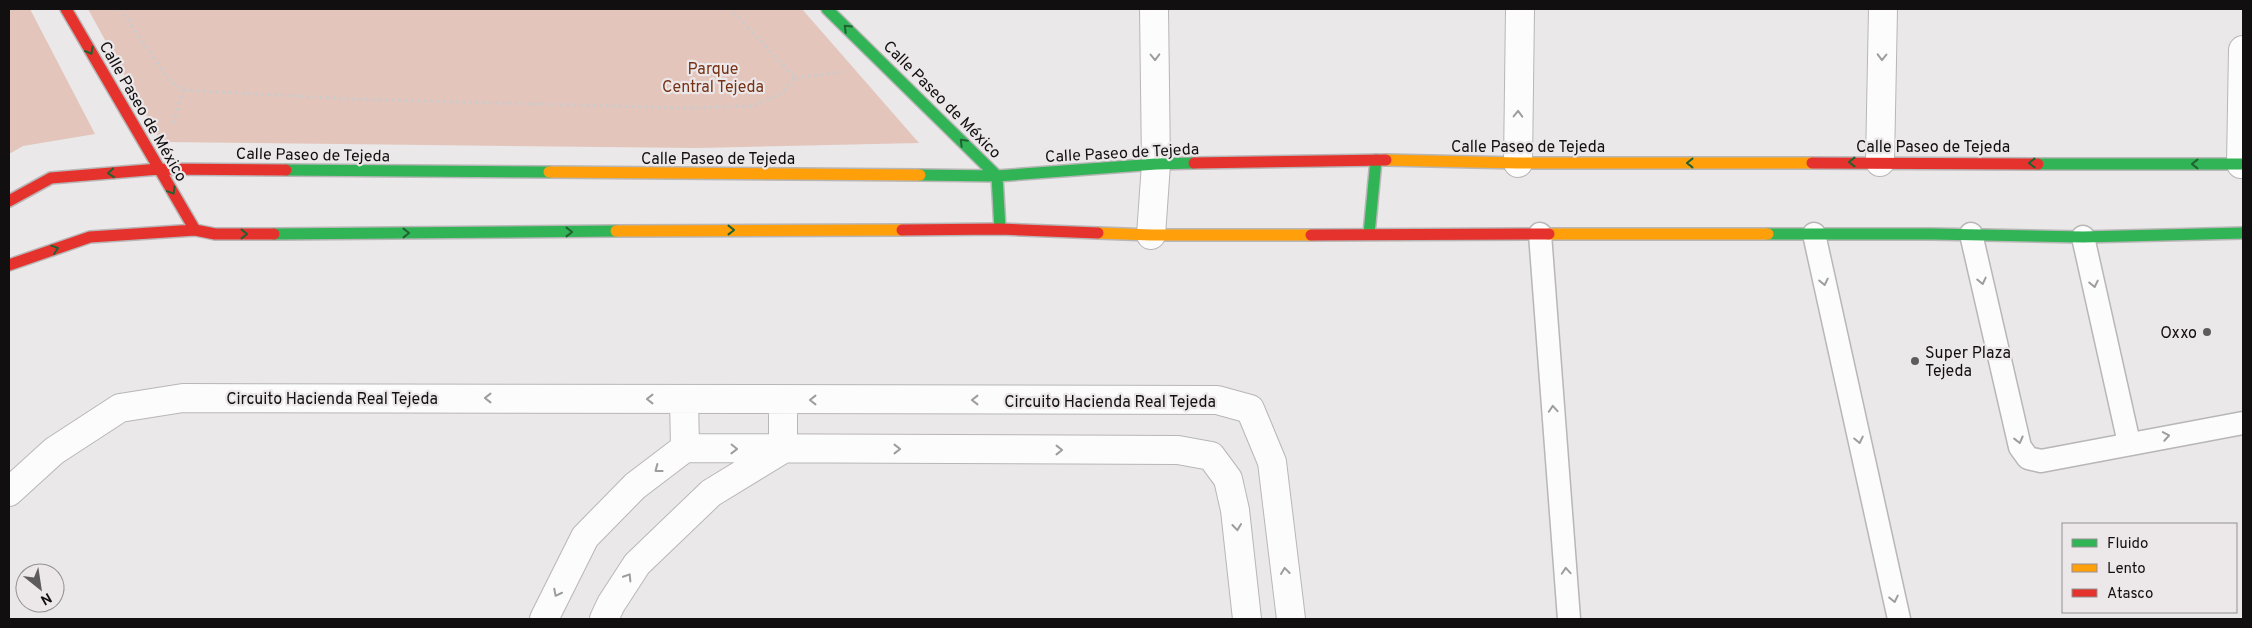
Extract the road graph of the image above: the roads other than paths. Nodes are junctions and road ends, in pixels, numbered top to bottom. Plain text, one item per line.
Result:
1 (66, 9) edge
2 (827, 9) edge
3 (1154, 9) edge
4 (1520, 9) edge
5 (1883, 9) edge
6 (2243, 50) edge
7 (1376, 160) junction
8 (1880, 162) junction
9 (1518, 163) junction
10 (1156, 164) junction
11 (2242, 164) edge
12 (159, 169) junction
13 (997, 176) junction
14 (9, 201) edge
15 (1000, 228) junction
16 (195, 230) junction
17 (2243, 233) edge
18 (1369, 234) junction
19 (1540, 234) junction
20 (1814, 234) junction
21 (1971, 234) junction
22 (1151, 235) junction
23 (2083, 237) junction
24 (9, 265) edge
25 (684, 399) junction
26 (783, 400) junction
27 (2243, 422) edge
28 (2128, 443) junction
29 (685, 448) junction
30 (782, 449) junction
31 (9, 492) edge
32 (544, 619) edge
33 (604, 619) edge
34 (1247, 619) edge
35 (1291, 619) edge
36 (1569, 619) edge
37 (1899, 619) edge

1 -> 12 main road, Calle Paseo de México
13 -> 2 main road, Calle Paseo de México
3 -> 10 street
9 -> 4 street
5 -> 8 street
6 - 11 street
7 - 9 main road, Calle Paseo de Tejeda
7 - 10 main road, Calle Paseo de Tejeda
7 - 18 main road
8 -> 9 main road, Calle Paseo de Tejeda
11 -> 8 main road, Calle Paseo de Tejeda
10 - 13 main road, Calle Paseo de Tejeda
10 - 22 street
12 - 13 main road, Calle Paseo de Tejeda
12 -> 14 main road, Calle Paseo de Tejeda
12 -> 16 main road, Calle Paseo de México
13 - 15 main road, Calle Paseo de México
16 -> 15 main road
15 - 22 main road
24 -> 16 main road
17 - 23 main road
18 - 19 main road
18 - 22 main road
19 - 20 main road
36 -> 19 lane
20 - 21 main road
20 -> 37 lane
21 - 23 main road
21 -> 28 lane
23 -> 28 lane
25 - 26 street, Circuito Hacienda Real Tejeda
25 - 29 street
25 -> 31 street, Circuito Hacienda Real Tejeda
26 - 30 street
35 -> 26 street, Circuito Hacienda Real Tejeda
28 -> 27 lane
29 -> 30 street
29 -> 32 street
33 -> 30 street
30 -> 34 street

